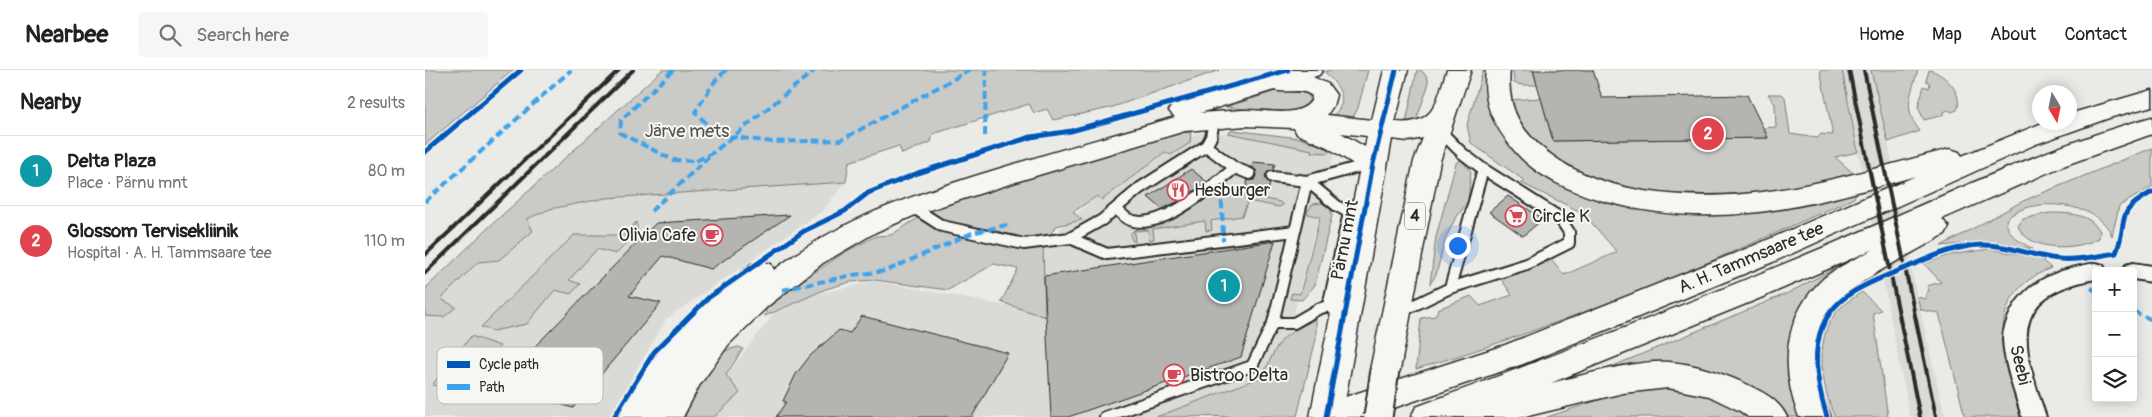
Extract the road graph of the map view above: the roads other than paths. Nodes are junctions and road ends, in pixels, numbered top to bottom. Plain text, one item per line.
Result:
1 (1311, 70) edge
2 (1396, 70) edge
3 (1437, 70) edge
4 (1459, 70) edge
5 (1497, 70) edge
6 (1261, 87) junction
7 (2152, 98) edge
8 (1442, 116) junction
9 (1286, 119) junction
10 (1214, 120) junction
11 (2152, 125) edge
12 (1382, 130) junction
13 (2027, 138) junction
14 (1206, 146) junction
15 (2053, 160) junction
16 (1373, 164) junction
17 (1235, 168) junction
18 (1483, 169) junction
19 (1250, 174) dead end
20 (1272, 177) dead end
21 (1307, 181) junction
22 (911, 206) junction
23 (1116, 209) junction
24 (1356, 217) junction
25 (1295, 231) junction
26 (1071, 238) junction
27 (2092, 272) edge
28 (2137, 272) edge
29 (2152, 274) edge
30 (1450, 288) junction
31 (1336, 312) junction
32 (1395, 314) junction
33 (1273, 323) junction
34 (1334, 407) edge
35 (635, 417) edge
36 (666, 417) edge
37 (1105, 417) edge
38 (1378, 417) edge
39 (1427, 417) edge
40 (1465, 417) edge
41 (1771, 417) edge
42 (1815, 417) edge
43 (2034, 417) edge

1 - 6 main road
2 - 12 main road, Pärnu mnt
3 - 8 main road
4 - 8 main road, 4
5 - 13 main road
6 - 9 main road
6 - 35 main road
7 - 13 main road, A. H. Tammsaare tee
8 - 12 main road
8 - 18 lane
8 - 32 main road, 4
9 - 10 main road
9 - 12 main road
9 - 16 main road
10 - 14 lane
10 - 22 main road
11 - 15 main road, A. H. Tammsaare tee
12 - 16 main road, Pärnu mnt
13 - 34 main road, A. H. Tammsaare tee
14 - 17 lane
14 - 23 lane
15 - 39 main road, A. H. Tammsaare tee
15 - 42 main road
16 - 21 lane
16 - 24 main road, Pärnu mnt
17 - 19 lane
17 - 23 lane
18 - 30 lane
18 - 30 lane
20 - 21 lane
21 - 24 lane
21 - 25 lane
22 - 26 lane
22 - 36 main road
23 - 26 lane
24 - 31 main road, Pärnu mnt
25 - 26 lane
25 - 33 lane
27 - 43 street, Seebi
28 - 29 street
30 - 32 lane
31 - 33 lane
31 - 34 main road, Pärnu mnt
32 - 38 main road, 4, bridge
33 - 37 lane
40 - 41 main road

